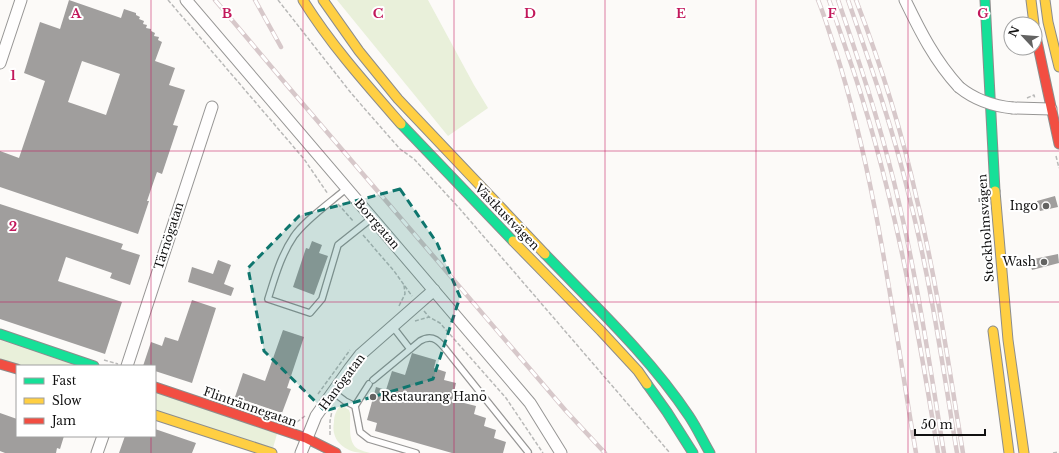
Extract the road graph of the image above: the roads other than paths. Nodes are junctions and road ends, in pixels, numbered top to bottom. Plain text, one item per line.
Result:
1 (21, 0) edge
2 (186, 0) edge
3 (303, 0) edge
4 (323, 0) edge
5 (905, 0) edge
6 (984, 0) edge
7 (1031, 0) edge
8 (1045, 0) edge
9 (1033, 16) edge
10 (1040, 56) edge
11 (0, 63) edge
12 (1059, 67) edge
13 (976, 88) dead end
14 (1059, 88) edge
15 (1048, 96) junction
16 (212, 107) dead end
17 (1028, 108) junction
18 (1055, 109) edge
19 (977, 112) dead end
20 (1059, 144) edge
21 (347, 188) junction
22 (372, 218) junction
23 (434, 290) junction
24 (993, 322) dead end
25 (393, 327) junction
26 (0, 334) edge
27 (410, 349) junction
28 (0, 364) edge
29 (91, 365) edge
30 (127, 365) edge
31 (16, 369) edge
32 (156, 387) edge
33 (336, 394) junction
34 (355, 406) junction
35 (156, 415) edge
36 (103, 437) edge
37 (306, 438) junction
38 (528, 452) dead end
39 (97, 453) edge
40 (272, 453) edge
41 (301, 453) edge
42 (336, 453) edge
43 (416, 453) edge
44 (561, 453) edge
45 (693, 453) edge
46 (710, 453) edge
47 (1009, 453) edge
48 (1024, 453) edge

1 - 11 street
2 - 21 street, Borrgatan
3 - 45 main road, Västkustvägen
4 - 46 main road, Västkustvägen
5 - 17 street, bridge
6 - 48 main road, Stockholmsvägen
7 - 9 main road
8 - 12 main road
10 - 15 main road
13 - 19 main road
14 - 15 main road
15 - 17 street
15 - 18 main road
16 - 30 street, Tärnögatan
17 - 18 street
18 - 20 main road
21 - 22 street, Borrgatan
21 - 22 lane
22 - 23 street, Borrgatan
23 - 25 street, Hanögatan
23 - 44 street, Borrgatan
24 - 47 main road
25 - 27 lane
25 - 33 street, Hanögatan
26 - 29 main road
27 - 34 lane
27 - 38 lane
28 - 31 main road
32 - 37 main road, Flintrännegatan
33 - 34 lane
33 - 37 street, Hanögatan
34 - 43 lane
35 - 40 main road
36 - 39 street
37 - 41 street, Hanögatan
37 - 42 main road, Flintrännegatan

